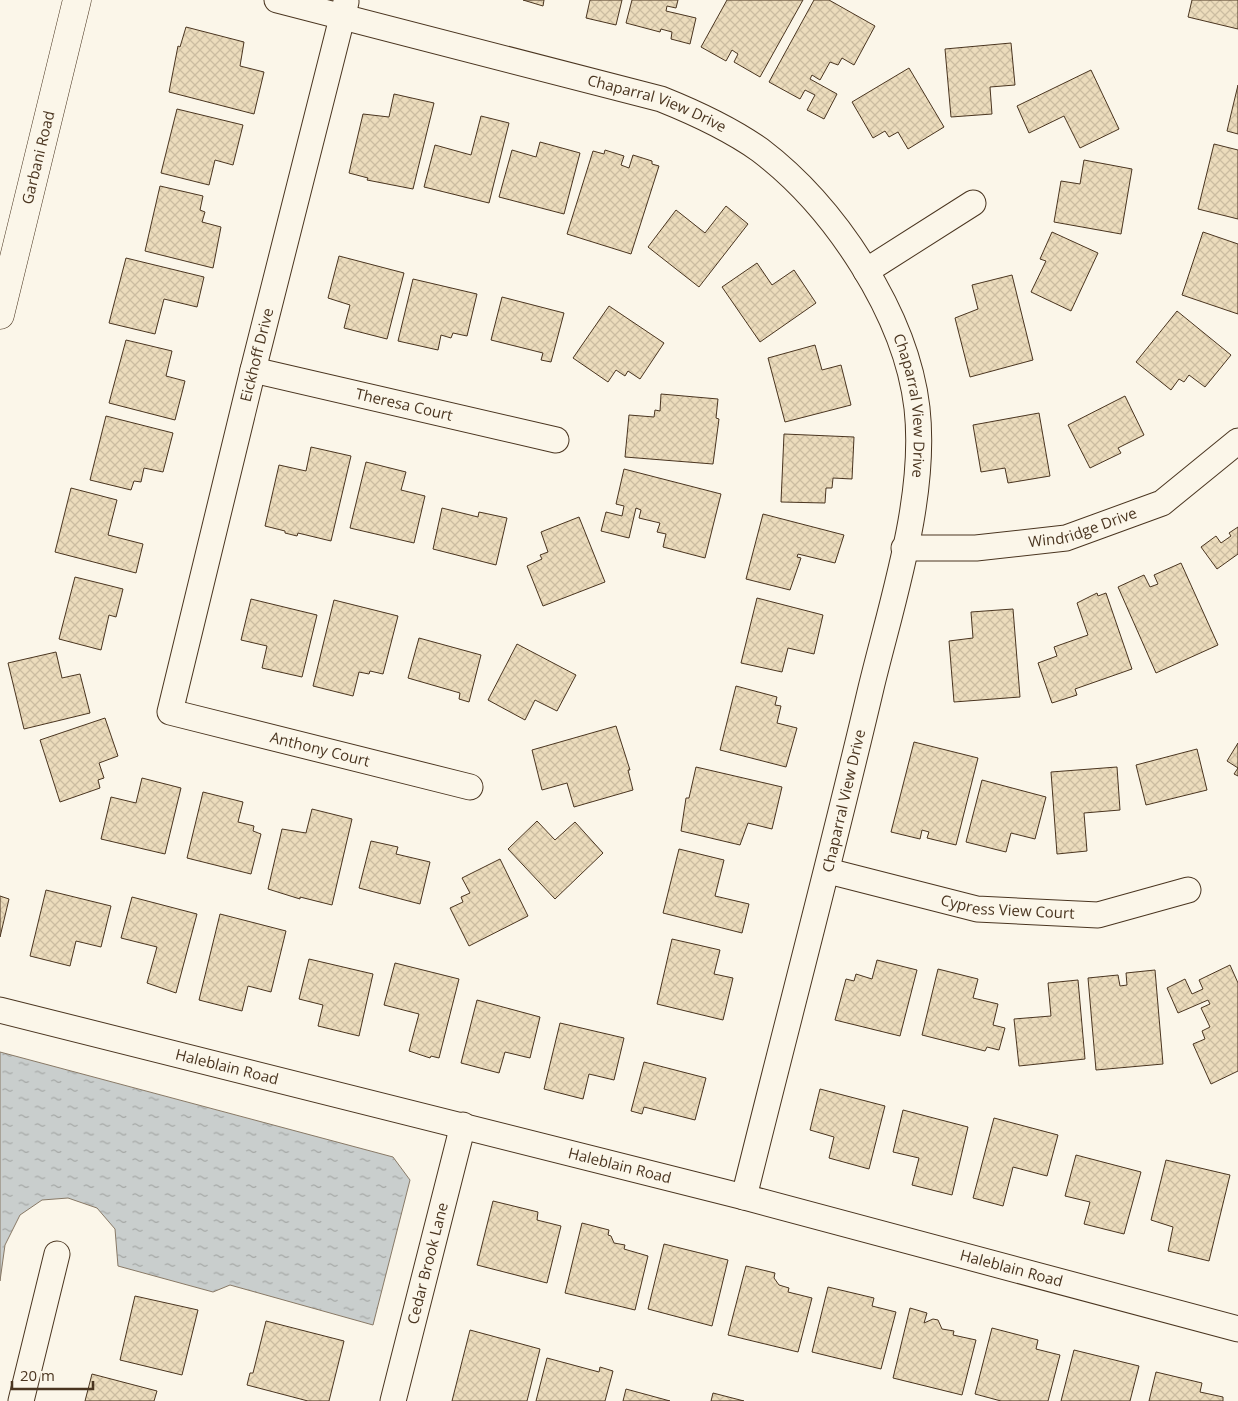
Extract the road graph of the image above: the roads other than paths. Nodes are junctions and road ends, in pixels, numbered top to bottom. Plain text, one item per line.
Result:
1 (77, 0) edge
2 (276, 0) edge
3 (344, 8) edge
4 (973, 203) dead end
5 (866, 272) junction
6 (0, 315) edge
7 (253, 370) junction
8 (556, 440) dead end
9 (1238, 441) edge
10 (904, 548) junction
11 (170, 712) joint
12 (470, 787) dead end
13 (828, 871) junction
14 (1188, 890) dead end
15 (0, 1010) edge
16 (463, 1125) junction
17 (744, 1197) junction
18 (57, 1254) dead end
19 (1238, 1329) edge
20 (20, 1401) edge
21 (393, 1401) edge

1 - 6 main road, Garbani Road
2 - 3 street, Chaparral View Drive
3 - 5 street, Chaparral View Drive
3 - 7 street, Eickhoff Drive
4 - 5 street
5 - 10 street, Chaparral View Drive
7 - 8 street, Theresa Court
7 - 11 street, Eickhoff Drive
9 - 10 street, Windridge Drive
10 - 13 street, Chaparral View Drive
11 - 12 street, Anthony Court
13 - 14 street, Cypress View Court
13 - 17 street, Chaparral View Drive
15 - 16 street, Haleblain Road
16 - 17 street, Haleblain Road
16 - 21 street, Cedar Brook Lane
17 - 19 street, Haleblain Road
18 - 20 street

